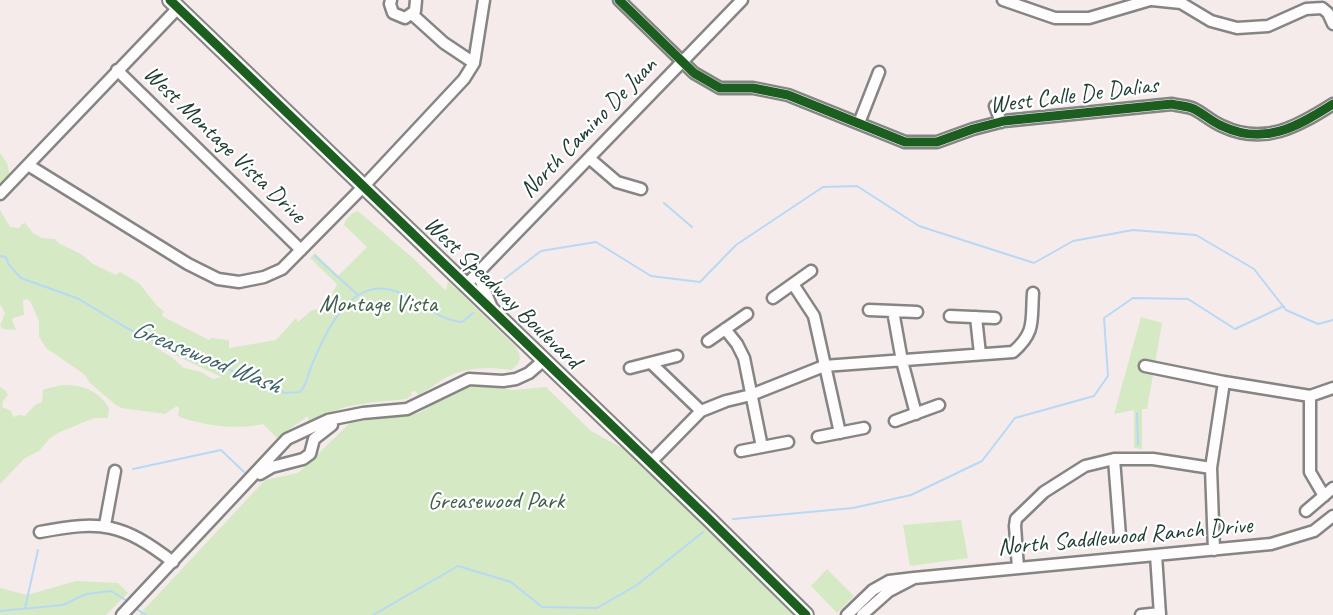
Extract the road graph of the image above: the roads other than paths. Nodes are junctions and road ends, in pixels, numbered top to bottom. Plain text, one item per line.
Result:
1 (391, 0) edge
2 (416, 0) edge
3 (484, 0) edge
4 (619, 0) edge
5 (742, 0) edge
6 (1003, 0) edge
7 (1151, 0) edge
8 (1020, 3) edge
9 (174, 4) edge
10 (413, 15) junction
11 (1333, 24) edge
12 (682, 62) junction
13 (474, 63) junction
14 (117, 70) junction
15 (879, 72) dead end
16 (1333, 104) edge
17 (995, 106) dead end
18 (1001, 122) junction
19 (859, 123) junction
20 (589, 158) junction
21 (28, 165) junction
22 (363, 187) junction
23 (641, 189) dead end
24 (0, 194) edge
25 (301, 250) junction
26 (481, 270) junction
27 (811, 271) dead end
28 (793, 284) junction
29 (465, 286) junction
30 (1033, 293) dead end
31 (774, 298) dead end
32 (869, 310) dead end
33 (893, 311) junction
34 (917, 312) dead end
35 (495, 314) junction
36 (747, 314) dead end
37 (950, 316) dead end
38 (976, 317) junction
39 (995, 318) dead end
40 (725, 329) junction
41 (708, 341) dead end
42 (980, 354) junction
43 (677, 356) dead end
44 (544, 360) junction
45 (903, 361) junction
46 (651, 363) junction
47 (824, 366) junction
48 (1145, 366) dead end
49 (630, 368) dead end
50 (1224, 382) junction
51 (1333, 388) edge
52 (751, 395) junction
53 (1310, 396) junction
54 (939, 405) dead end
55 (701, 411) junction
56 (916, 414) junction
57 (348, 416) junction
58 (895, 421) dead end
59 (864, 428) dead end
60 (840, 433) junction
61 (818, 438) dead end
62 (287, 439) junction
63 (788, 442) dead end
64 (762, 447) junction
65 (741, 452) dead end
66 (1114, 459) junction
67 (296, 460) junction
68 (650, 463) junction
69 (1211, 468) junction
70 (115, 471) dead end
71 (247, 482) junction
72 (1333, 488) edge
73 (1324, 496) junction
74 (1306, 511) dead end
75 (1333, 516) edge
76 (105, 525) junction
77 (40, 532) dead end
78 (1120, 536) dead end
79 (1214, 550) junction
80 (1156, 555) junction
81 (173, 562) junction
82 (1018, 568) junction
83 (914, 578) junction
84 (1160, 614) edge
85 (122, 615) edge
86 (806, 615) edge
87 (847, 615) edge
88 (862, 615) edge
89 (1141, 615) edge

1 - 10 street
2 - 10 street
3 - 13 street
4 - 12 street
5 - 12 street, North Camino De Juan
6 - 8 street
7 - 8 street
7 - 11 street
9 - 14 street
9 - 22 main road, West Speedway Boulevard
10 - 13 street
12 - 19 street, West Calle De Dalias
12 - 20 street, North Camino De Juan
13 - 22 street
14 - 21 street
14 - 25 street, West Montage Vista Drive
15 - 19 street
16 - 18 street, West Calle De Dalias
17 - 18 street, West Calle De Dalias
18 - 19 street, West Calle De Dalias
20 - 23 street
20 - 26 street, North Camino De Juan
21 - 24 street
21 - 25 street
22 - 25 street
22 - 29 main road, West Speedway Boulevard
26 - 29 street, North Camino De Juan
26 - 35 street
27 - 28 street
28 - 31 street
28 - 47 street
29 - 35 main road, West Speedway Boulevard
30 - 42 street
32 - 33 street
33 - 34 street
33 - 45 street
35 - 44 main road, West Speedway Boulevard
36 - 40 street
37 - 38 street
38 - 39 street
38 - 42 street
40 - 41 street
40 - 52 street
42 - 45 street
43 - 46 street
44 - 57 street
44 - 68 main road, West Speedway Boulevard
45 - 47 street
45 - 56 street
46 - 49 street
46 - 55 street
47 - 52 street
47 - 60 street
48 - 50 street
50 - 53 street
50 - 69 street
51 - 53 street
52 - 55 street
52 - 64 street
53 - 73 street
54 - 56 street
55 - 68 street
56 - 58 street
57 - 62 street
57 - 67 street
59 - 60 street
60 - 61 street
62 - 67 street
62 - 71 street
63 - 64 street
64 - 65 street
66 - 69 street
66 - 78 street
66 - 82 street
67 - 71 street
68 - 86 main road, West Speedway Boulevard
69 - 79 street
70 - 76 street
71 - 81 street
72 - 73 street
73 - 74 street
75 - 79 street, North Saddlewood Ranch Drive
76 - 77 street
76 - 81 street
79 - 80 street, North Saddlewood Ranch Drive
80 - 82 street, North Saddlewood Ranch Drive
80 - 84 street
81 - 85 street
82 - 83 street, North Saddlewood Ranch Drive
83 - 87 street, North Saddlewood Ranch Drive
83 - 88 street, North Saddlewood Ranch Drive
84 - 89 street

